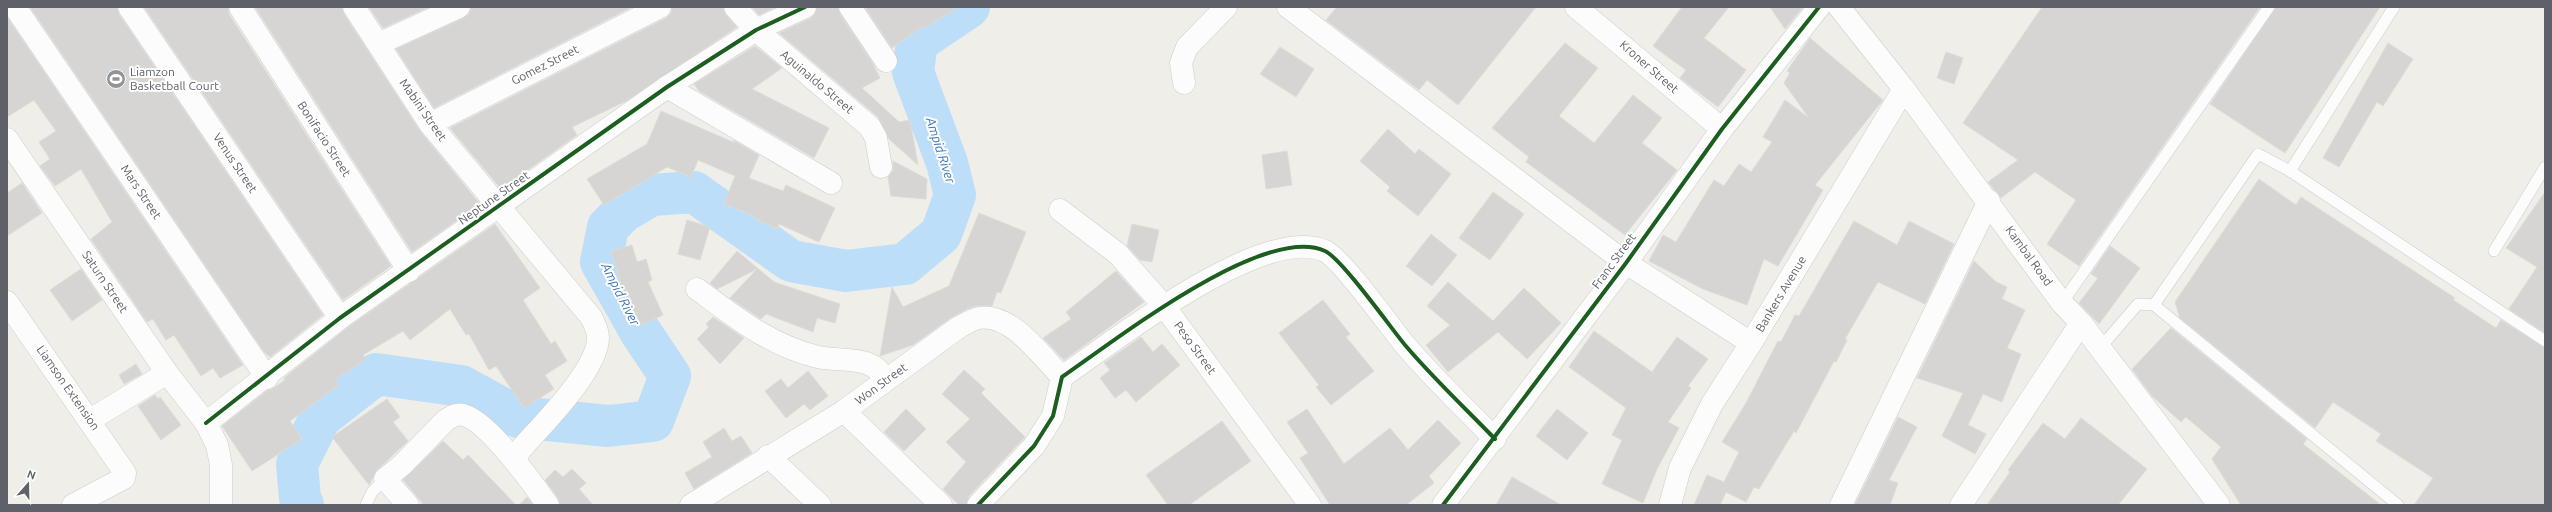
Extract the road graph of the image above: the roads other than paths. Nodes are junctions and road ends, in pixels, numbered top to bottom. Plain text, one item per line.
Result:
1 (15, 7) edge
2 (129, 7) edge
3 (240, 7) edge
4 (354, 7) edge
5 (459, 7) edge
6 (660, 7) edge
7 (735, 7) edge
8 (805, 7) edge
9 (850, 7) edge
10 (1226, 7) edge
11 (1288, 7) edge
12 (1576, 7) edge
13 (1819, 7) edge
14 (1839, 7) edge
15 (2269, 7) edge
16 (2394, 7) edge
17 (756, 30) junction
18 (378, 44) junction
19 (886, 61) dead end
20 (1184, 83) dead end
21 (668, 88) junction
22 (1904, 89) junction
23 (430, 124) junction
24 (1722, 129) junction
25 (7, 139) edge
26 (881, 167) dead end
27 (2545, 167) edge
28 (2290, 171) junction
29 (831, 183) dead end
30 (1988, 201) junction
31 (500, 206) junction
32 (1060, 210) dead end
33 (2494, 251) dead end
34 (1626, 263) junction
35 (409, 271) junction
36 (697, 289) dead end
37 (7, 302) edge
38 (2062, 303) junction
39 (2154, 305) junction
40 (1164, 306) junction
41 (340, 318) junction
42 (2082, 323) junction
43 (2545, 342) edge
44 (1752, 343) junction
45 (2100, 348) junction
46 (167, 373) junction
47 (1062, 377) junction
48 (267, 378) junction
49 (884, 381) junction
50 (844, 411) junction
51 (90, 420) junction
52 (206, 423) junction
53 (1494, 439) junction
54 (768, 456) junction
55 (516, 460) junction
56 (385, 479) junction
57 (73, 505) edge
58 (221, 505) edge
59 (366, 505) edge
60 (408, 505) edge
61 (548, 505) edge
62 (691, 505) edge
63 (820, 505) edge
64 (941, 505) edge
65 (978, 505) edge
66 (1310, 505) edge
67 (1443, 505) edge
68 (1670, 505) edge
69 (1841, 505) edge
70 (1962, 505) edge
71 (2219, 505) edge
72 (2398, 505) edge

1 - 48 street, Mars Street
2 - 41 street, Venus Street
3 - 35 street, Bonifacio Street
4 - 18 street, Mabini Street
5 - 18 street
6 - 23 street, Gomez Street
7 - 17 street, Aguinaldo Street
8 - 17 street, Neptune Street
9 - 19 street
10 - 20 street
11 - 34 street
12 - 24 street, Kroner Street
13 - 24 street, Franc Street
14 - 22 street, Kambal Road
15 - 38 lane
16 - 28 lane
17 - 21 street, Neptune Street
17 - 26 street, Aguinaldo Street
18 - 23 street, Mabini Street
21 - 29 street
21 - 31 street, Neptune Street
22 - 30 street, Kambal Road
22 - 44 street, Bankers Avenue
23 - 31 street, Mabini Street
24 - 34 street, Franc Street
25 - 46 street, Saturn Street
27 - 33 lane
28 - 39 lane
28 - 43 lane
30 - 38 street, Kambal Road
30 - 69 street
31 - 35 street, Neptune Street
31 - 55 street, Mabini Street
32 - 40 street, Peso Street
34 - 44 street
34 - 53 street, Franc Street
35 - 41 street, Neptune Street
36 - 49 street
37 - 51 street, Liamson Extension
38 - 42 street, Kambal Road
39 - 45 lane
39 - 72 lane
40 - 47 street
40 - 53 street
40 - 66 street, Peso Street
41 - 48 street, Neptune Street
42 - 45 street, Kambal Road
42 - 70 street
44 - 68 street, Bankers Avenue
45 - 71 street, Kambal Road
46 - 51 street
46 - 52 street, Saturn Street
47 - 49 street, Won Street
47 - 65 street
48 - 52 street, Neptune Street
49 - 50 street, Won Street
50 - 54 street, Won Street
50 - 64 street
51 - 57 street, Liamson Extension
52 - 58 street, Saturn Street
53 - 67 street, Franc Street
54 - 62 street, Won Street
54 - 63 street
55 - 56 street
55 - 61 street
56 - 59 lane
56 - 60 street

